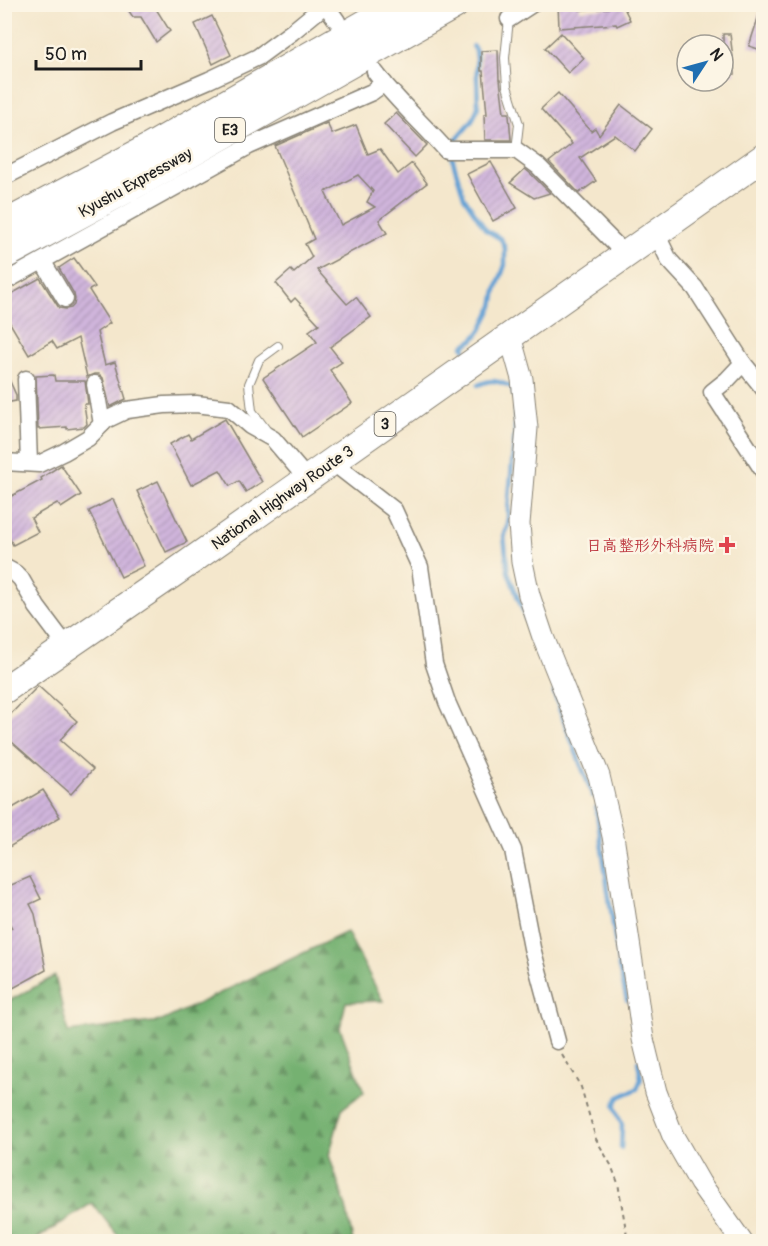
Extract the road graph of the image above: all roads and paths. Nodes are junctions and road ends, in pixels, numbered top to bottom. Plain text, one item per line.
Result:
1 (402, 4) edge
2 (454, 4) edge
3 (532, 4) edge
4 (325, 5) edge
5 (510, 19) joint
6 (337, 21) dead end
7 (516, 150) junction
8 (764, 156) edge
9 (4, 177) edge
10 (4, 226) edge
11 (656, 233) junction
12 (4, 254) edge
13 (625, 254) junction
14 (43, 262) junction
15 (4, 282) edge
16 (65, 299) dead end
17 (510, 336) junction
18 (278, 346) dead end
19 (743, 363) junction
20 (26, 379) dead end
21 (94, 384) dead end
22 (764, 388) edge
23 (102, 424) junction
24 (275, 441) junction
25 (331, 461) junction
26 (4, 462) edge
27 (29, 463) junction
28 (764, 472) edge
29 (307, 479) junction
30 (4, 567) edge
31 (67, 647) junction
32 (4, 690) edge
33 (557, 1041) joint
34 (628, 1242) edge
35 (742, 1242) edge

1 - 10 highway, Kyushu Expressway / E3
2 - 12 highway, Kyushu Expressway / E3
3 - 5 street
4 - 6 street
4 - 9 street
5 - 7 lane
7 - 13 street
7 - 14 street
8 - 11 highway, National Highway Route 3 / 3
11 - 13 highway, National Highway Route 3 / 3
11 - 19 street
13 - 17 highway, National Highway Route 3 / 3
14 - 15 street
14 - 16 street
17 - 25 highway, National Highway Route 3 / 3
17 - 35 street
18 - 24 lane
19 - 22 street
19 - 28 street
20 - 27 street
21 - 23 street
23 - 24 street
23 - 27 street
24 - 29 street
25 - 29 highway, National Highway Route 3 / 3
25 - 33 street
26 - 27 street
29 - 31 highway, National Highway Route 3 / 3
30 - 31 street
31 - 32 highway, National Highway Route 3 / 3
33 - 34 path

